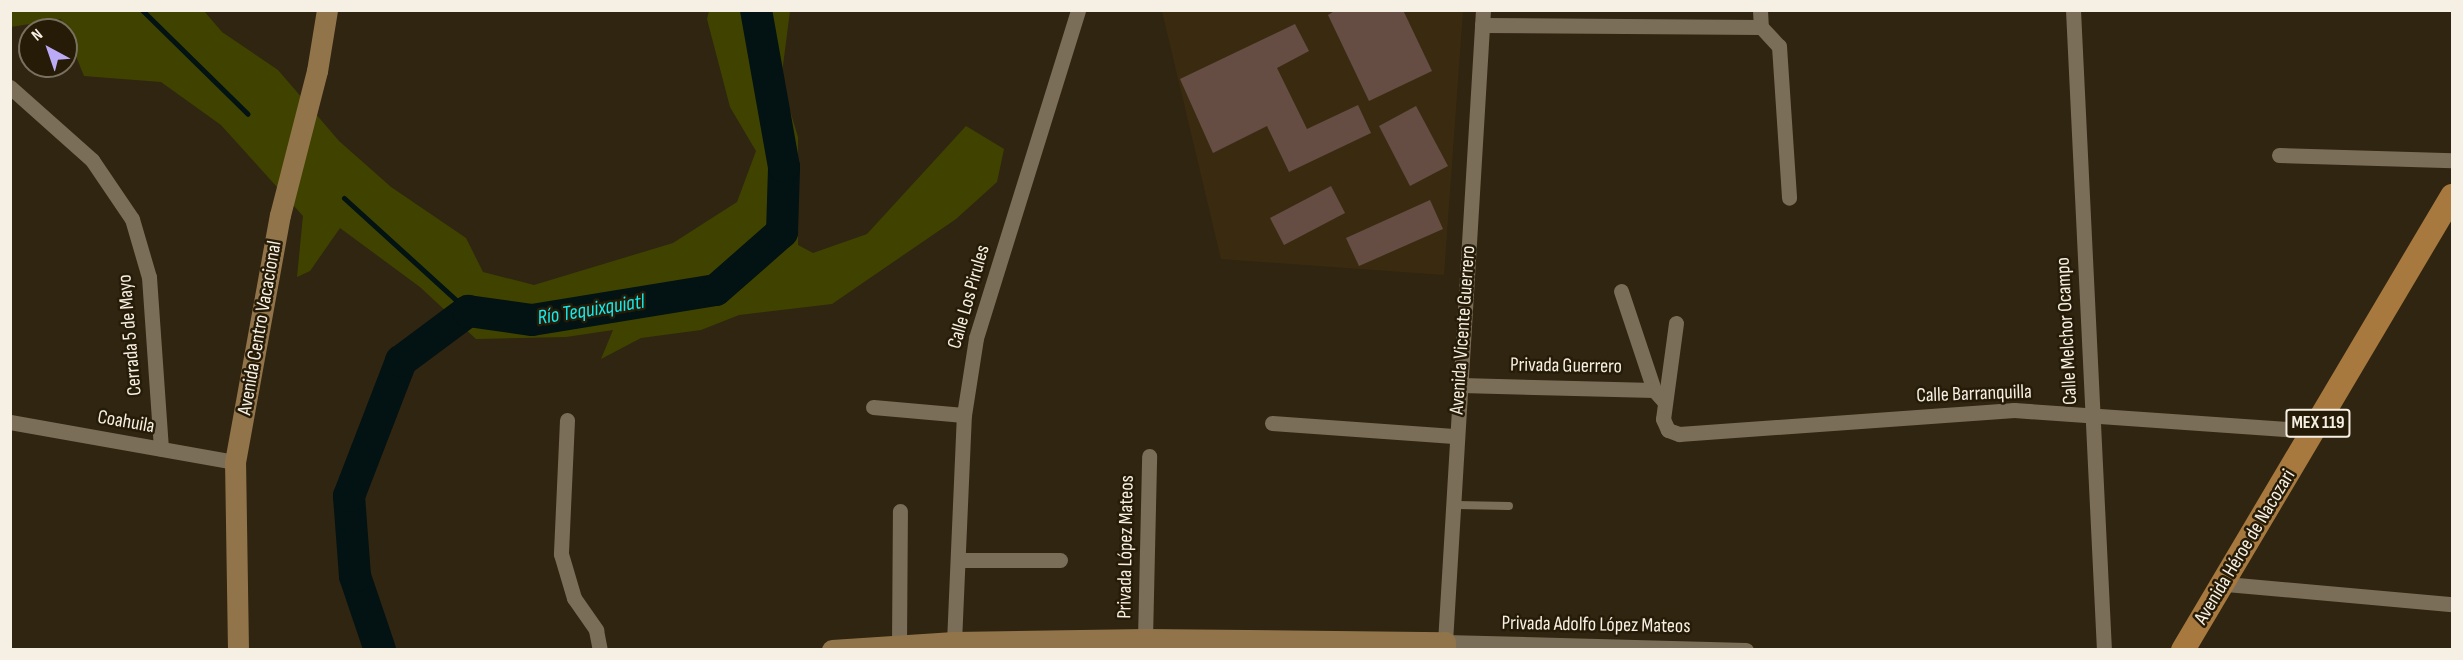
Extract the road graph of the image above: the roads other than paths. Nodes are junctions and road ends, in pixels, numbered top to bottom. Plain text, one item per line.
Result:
1 (327, 10) edge
2 (1078, 10) edge
3 (1760, 10) edge
4 (2073, 10) edge
5 (1483, 18) edge
6 (1761, 27) junction
7 (10, 87) edge
8 (2279, 155) dead end
9 (2452, 160) edge
10 (2452, 196) edge
11 (1789, 198) dead end
12 (1621, 291) dead end
13 (1676, 323) dead end
14 (1461, 385) junction
15 (1659, 396) junction
16 (873, 407) dead end
17 (964, 416) junction
18 (2092, 416) junction
19 (567, 420) dead end
20 (10, 422) edge
21 (1272, 423) dead end
22 (2313, 431) junction
23 (1454, 436) junction
24 (161, 450) junction
25 (1149, 456) dead end
26 (235, 462) junction
27 (1456, 505) junction
28 (1509, 506) dead end
29 (900, 511) dead end
30 (961, 560) junction
31 (1060, 560) dead end
32 (2226, 584) junction
33 (2452, 604) edge
34 (1137, 643) edge
35 (899, 645) junction
36 (957, 646) edge
37 (1445, 646) edge
38 (238, 650) edge
39 (600, 650) edge
40 (832, 650) edge
41 (1746, 650) edge
42 (2104, 650) edge
43 (2183, 650) edge

1 - 26 main road, Avenida Centro Vacacional
2 - 17 street, Calle Los Pirules
3 - 6 street
4 - 18 street, Calle Melchor Ocampo
5 - 6 street
5 - 14 street, Avenida Vicente Guerrero
6 - 11 street
7 - 24 street, Cerrada 5 de Mayo
8 - 9 street
10 - 22 main road, Avenida Héroe de Nacozari / MEX 119
12 - 15 street
13 - 15 street
14 - 15 street, Privada Guerrero
14 - 23 street, Avenida Vicente Guerrero
15 - 18 street, Calle Barranquilla
16 - 17 street
17 - 30 street, Calle Los Pirules
18 - 22 street, Calle Barranquilla
18 - 42 street, Calle Melchor Ocampo
19 - 39 street
20 - 24 street, Coahuila
21 - 23 street
22 - 32 main road, Avenida Héroe de Nacozari / MEX 119
23 - 27 street, Avenida Vicente Guerrero
24 - 26 street, Coahuila
25 - 34 street, Privada López Mateos
26 - 38 main road, Avenida Centro Vacacional
27 - 28 lane
27 - 37 street, Avenida Vicente Guerrero
29 - 35 street
30 - 31 street
30 - 36 street, Calle Los Pirules
32 - 33 street
32 - 43 main road, Avenida Héroe de Nacozari / MEX 119
34 - 36 main road
34 - 37 main road
35 - 36 main road
35 - 40 main road
37 - 41 street, Privada Adolfo López Mateos

